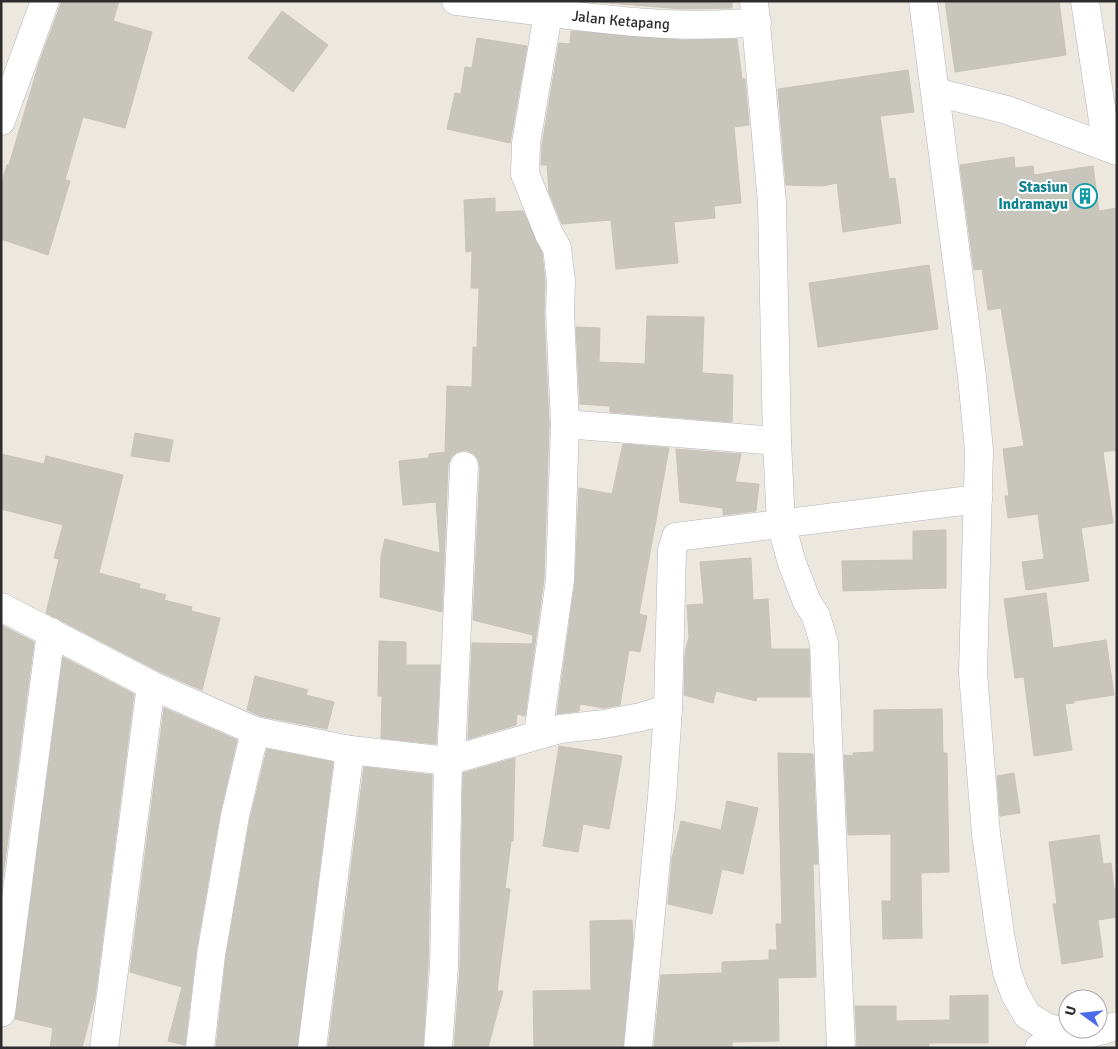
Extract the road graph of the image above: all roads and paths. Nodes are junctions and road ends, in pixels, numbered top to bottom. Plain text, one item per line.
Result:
1 (45, 1) edge
2 (456, 1) edge
3 (923, 1) edge
4 (1090, 2) edge
5 (755, 12) edge
6 (548, 14) junction
7 (936, 92) junction
8 (3, 107) edge
9 (1112, 149) edge
10 (565, 424) junction
11 (777, 442) junction
12 (464, 466) dead end
13 (978, 499) junction
14 (781, 524) junction
15 (1, 607) edge
16 (51, 632) junction
17 (151, 685) junction
18 (668, 709) junction
19 (255, 731) junction
20 (538, 734) junction
21 (350, 750) junction
22 (450, 761) junction
23 (1, 1013) edge
24 (1058, 1030) edge
25 (1068, 1039) edge
26 (104, 1048) edge
27 (200, 1048) edge
28 (312, 1048) edge
29 (438, 1048) edge
30 (638, 1048) edge
31 (841, 1048) edge
32 (1039, 1048) edge

1 - 8 street
2 - 6 street, Jalan Ketapang
3 - 7 street
4 - 9 street
5 - 6 street, Jalan Ketapang
5 - 11 street
6 - 10 street
7 - 9 street
7 - 13 street
10 - 11 street
10 - 20 street
11 - 14 street
12 - 22 street
13 - 14 street
13 - 24 street
14 - 18 street
14 - 31 street
15 - 16 street
16 - 17 street
16 - 23 street
17 - 19 street
17 - 26 street
18 - 20 street
18 - 30 street
19 - 21 street
19 - 27 street
20 - 22 street
21 - 22 street
21 - 28 street
22 - 29 street
25 - 32 street

